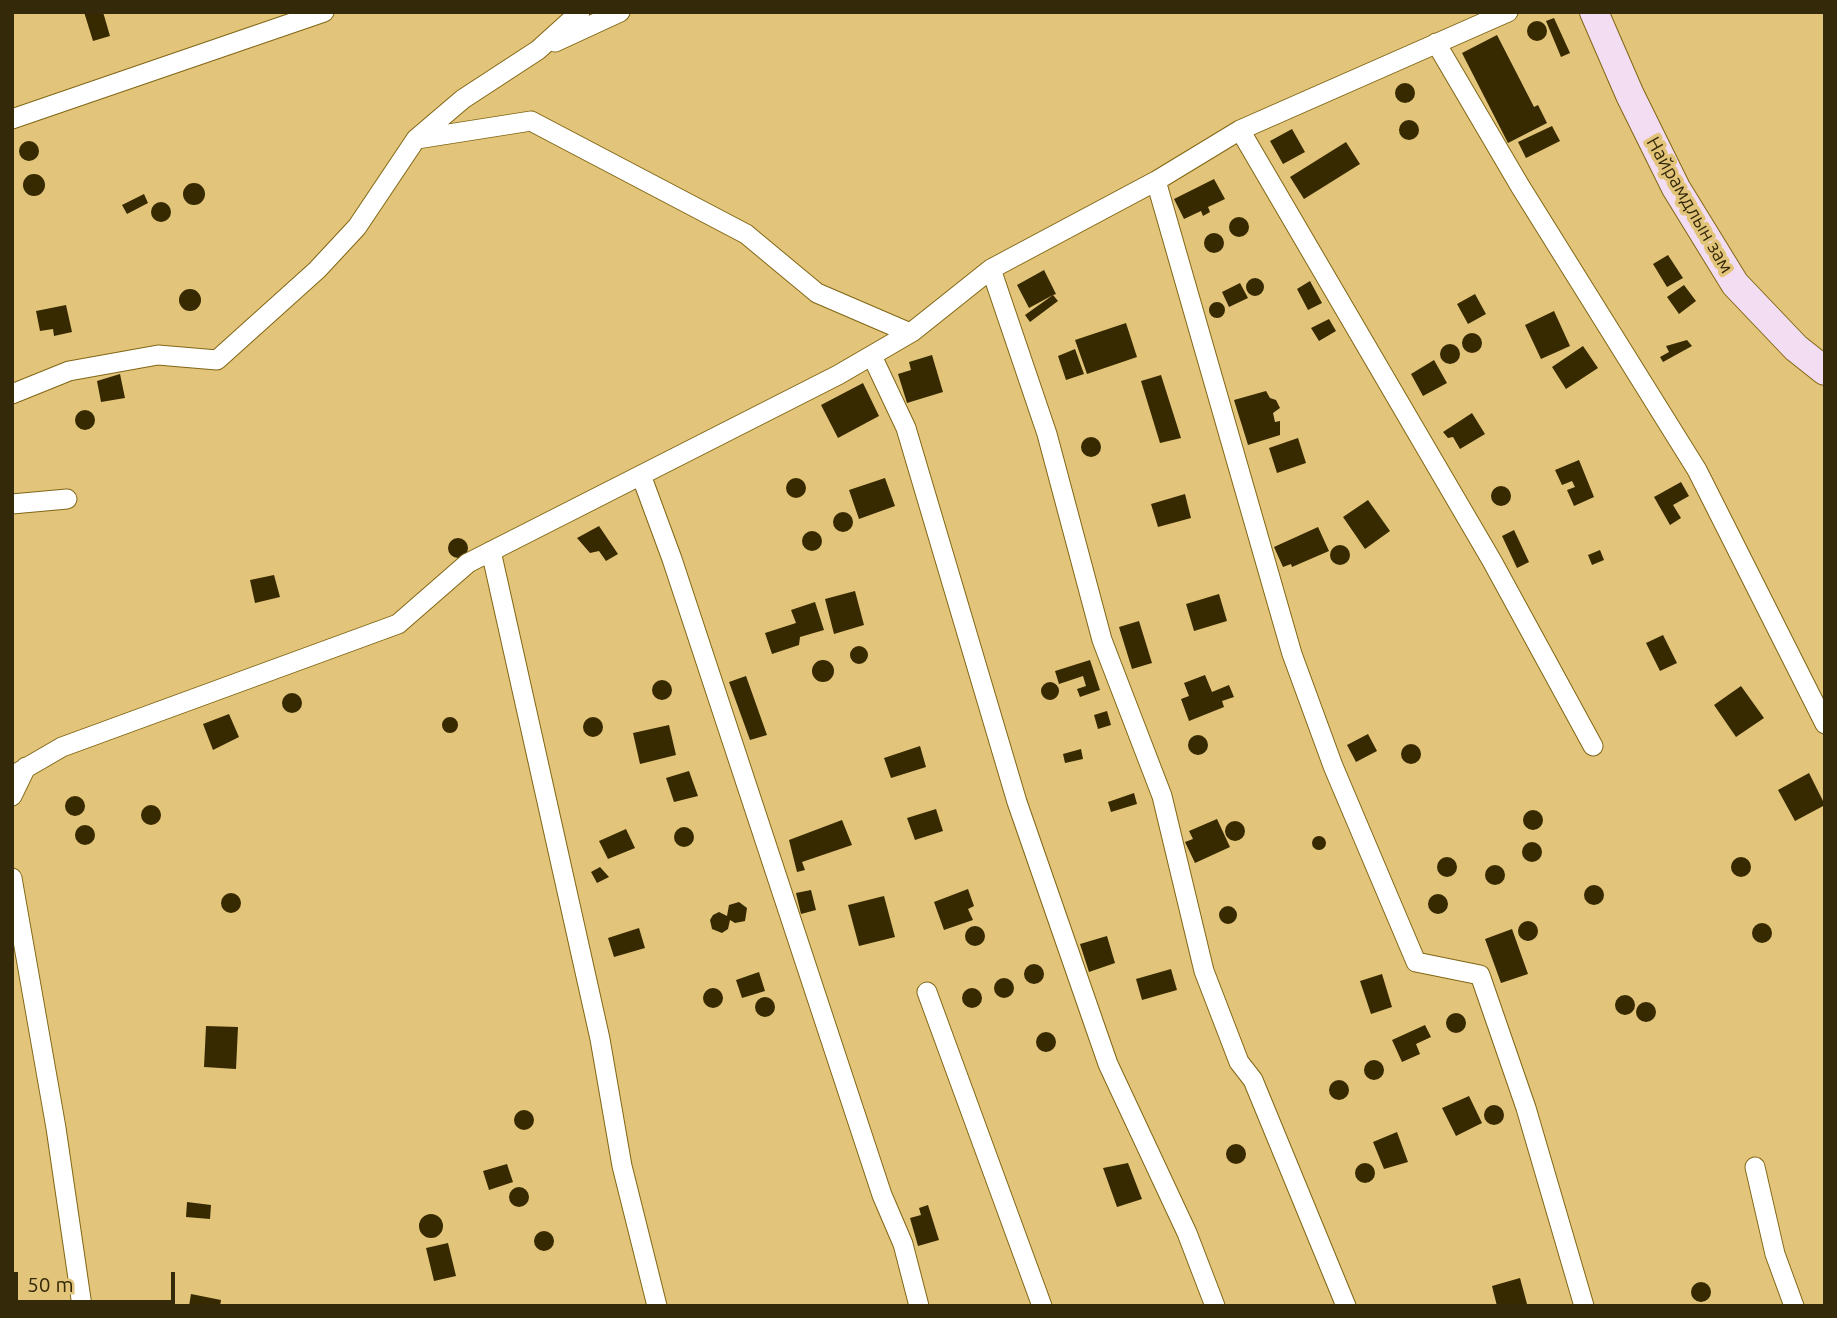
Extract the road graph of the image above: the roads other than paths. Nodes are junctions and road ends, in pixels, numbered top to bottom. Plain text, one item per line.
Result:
1 (324, 12) edge
2 (580, 12) edge
3 (620, 12) edge
4 (1508, 12) edge
5 (1594, 12) edge
6 (1436, 43) junction
7 (538, 50) junction
8 (12, 118) edge
9 (1240, 130) junction
10 (416, 139) junction
11 (1156, 181) junction
12 (991, 269) junction
13 (910, 333) junction
14 (872, 356) junction
15 (1825, 371) edge
16 (12, 394) edge
17 (641, 475) junction
18 (67, 499) dead end
19 (12, 504) edge
20 (491, 551) junction
21 (1825, 724) edge
22 (1593, 746) dead end
23 (20, 771) edge
24 (12, 796) edge
25 (12, 878) edge
26 (927, 992) dead end
27 (1755, 1167) dead end
28 (82, 1306) edge
29 (657, 1306) edge
30 (919, 1306) edge
31 (1042, 1306) edge
32 (1215, 1306) edge
33 (1346, 1306) edge
34 (1584, 1306) edge
35 (1794, 1306) edge

1 - 8 street
2 - 7 street
3 - 7 street
4 - 6 street
5 - 15 main road, Найрамдлын зам
6 - 9 street
6 - 21 street
7 - 10 street
9 - 11 street
9 - 22 street
10 - 13 street
10 - 16 street
11 - 12 street
11 - 34 street
12 - 13 street
12 - 33 street
13 - 14 street
14 - 17 street
14 - 32 street
17 - 20 street
17 - 30 street
18 - 19 street
20 - 23 street
20 - 29 street
23 - 24 street
25 - 28 street
26 - 31 street
27 - 35 street

